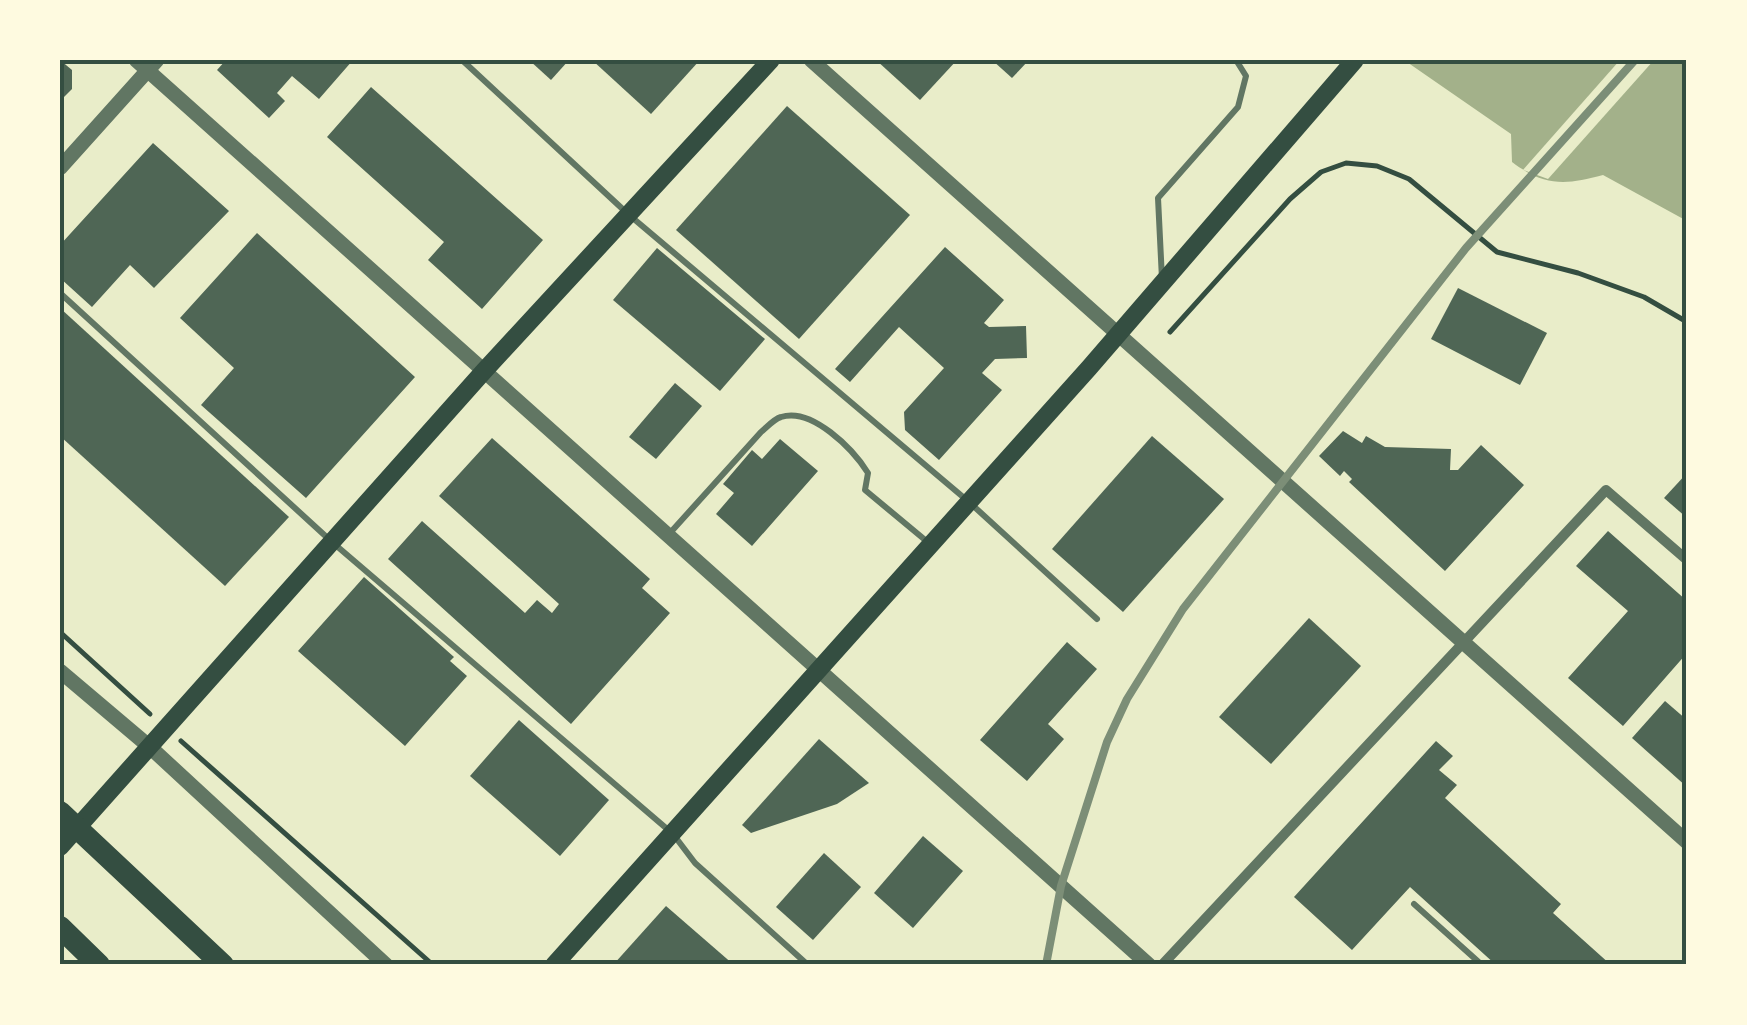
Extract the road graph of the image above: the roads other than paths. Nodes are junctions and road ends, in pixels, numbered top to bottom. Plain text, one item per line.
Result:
1 (462, 60) edge
2 (771, 60) edge
3 (811, 60) edge
4 (1236, 60) edge
5 (1354, 61) edge
6 (146, 63) edge
7 (60, 168) edge
8 (628, 214) junction
9 (1162, 286) junction
10 (60, 293) edge
11 (1119, 335) junction
12 (484, 371) junction
13 (969, 502) junction
14 (668, 536) junction
15 (332, 542) junction
16 (931, 545) junction
17 (1687, 560) edge
18 (1096, 619) dead end
19 (1464, 642) junction
20 (60, 671) edge
21 (820, 671) junction
22 (151, 748) junction
23 (60, 812) edge
24 (672, 834) junction
25 (1687, 842) edge
26 (60, 847) edge
27 (1414, 904) dead end
28 (60, 926) edge
29 (99, 965) edge
30 (223, 965) edge
31 (386, 965) edge
32 (554, 965) edge
33 (808, 965) edge
34 (1149, 965) edge
35 (1162, 965) edge
36 (1482, 965) edge

1 - 8 lane
2 - 8 main road
3 - 11 street
4 - 9 lane
5 - 9 main road
6 - 7 street
6 - 12 street
8 - 12 main road
8 - 13 lane
9 - 11 main road
10 - 15 lane
11 - 13 main road
11 - 19 street
12 - 14 street
12 - 15 main road
13 - 16 main road
13 - 18 lane
14 - 16 lane
14 - 21 street
15 - 22 main road
15 - 24 lane
16 - 21 main road
17 - 19 street
19 - 25 street
19 - 35 street
20 - 22 street
21 - 24 main road
21 - 34 street
22 - 26 main road
22 - 31 street
23 - 30 highway
24 - 32 main road
24 - 33 lane
27 - 36 lane
28 - 29 highway

